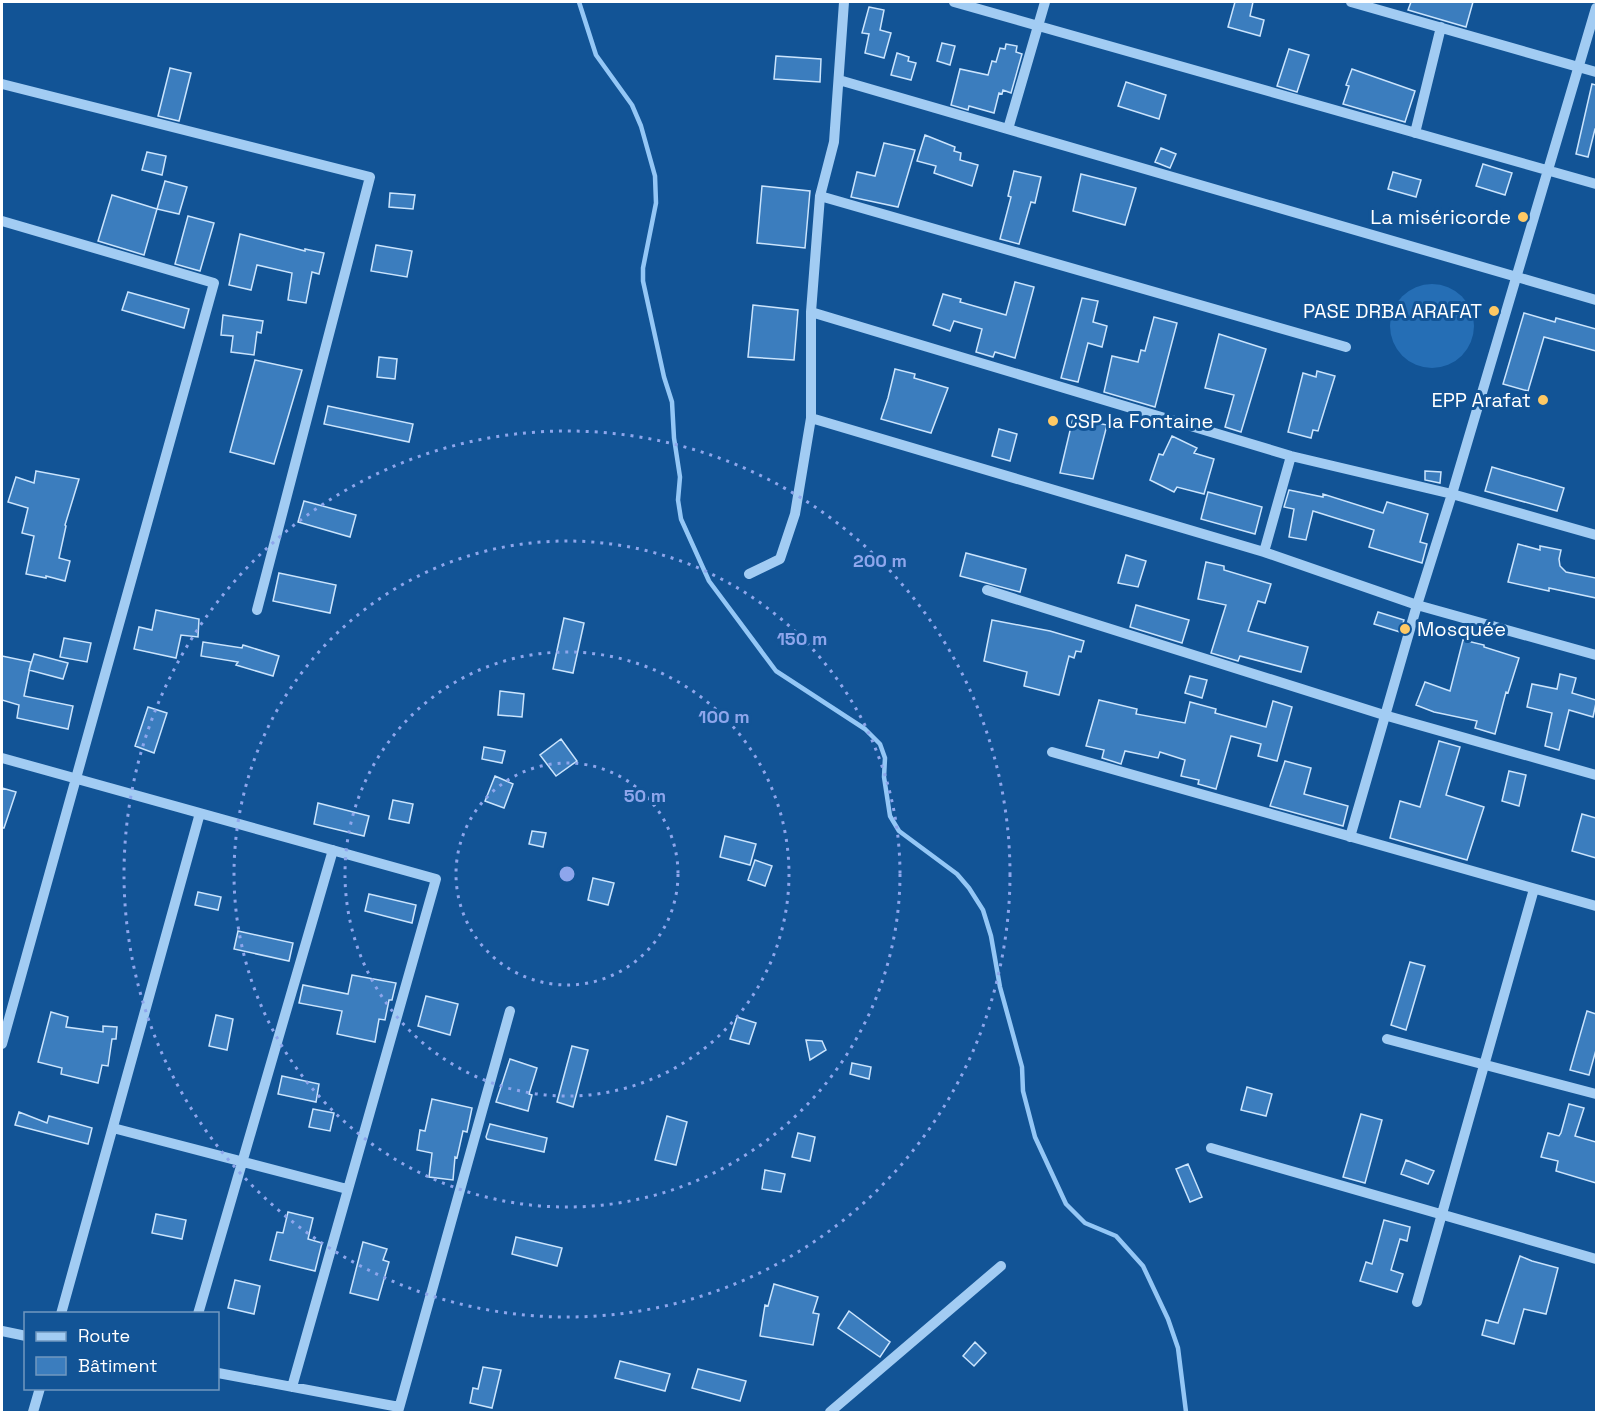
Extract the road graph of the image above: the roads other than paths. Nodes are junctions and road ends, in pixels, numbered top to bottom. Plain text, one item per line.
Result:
1 (844, 2) edge
2 (954, 2) edge
3 (1045, 2) edge
4 (1351, 2) edge
5 (1596, 8) edge
6 (1038, 25) junction
7 (1442, 27) junction
8 (1579, 67) junction
9 (1596, 72) edge
10 (839, 80) junction
11 (2, 84) edge
12 (1008, 129) junction
13 (1415, 133) junction
14 (1548, 170) junction
15 (1596, 184) edge
16 (820, 196) junction
17 (2, 221) edge
18 (1517, 277) junction
19 (1596, 300) edge
20 (811, 312) junction
21 (1346, 347) dead end
22 (811, 418) junction
23 (1291, 456) junction
24 (1452, 494) junction
25 (1596, 535) edge
26 (1264, 552) junction
27 (749, 574) dead end
28 (987, 590) dead end
29 (1416, 605) junction
30 (256, 610) dead end
31 (1596, 655) edge
32 (1384, 715) junction
33 (1052, 752) dead end
34 (2, 758) edge
35 (1596, 775) edge
36 (75, 778) junction
37 (200, 813) junction
38 (1350, 837) junction
39 (333, 850) junction
40 (1534, 889) junction
41 (1596, 906) edge
42 (510, 1011) dead end
43 (1387, 1039) dead end
44 (2, 1044) edge
45 (1484, 1065) junction
46 (1596, 1094) edge
47 (113, 1128) junction
48 (1212, 1148) dead end
49 (243, 1162) junction
50 (347, 1189) junction
51 (1442, 1214) junction
52 (1596, 1259) edge
53 (1000, 1266) dead end
54 (1417, 1302) dead end
55 (62, 1312) edge
56 (199, 1312) edge
57 (2, 1331) edge
58 (24, 1336) edge
59 (219, 1372) edge
60 (292, 1387) junction
61 (40, 1390) edge
62 (398, 1410) edge
63 (33, 1413) edge
64 (830, 1413) edge

1 - 10 street
2 - 6 street
3 - 6 street
4 - 7 street
5 - 8 street
6 - 12 street
6 - 13 street
7 - 8 street
7 - 13 street
8 - 9 street
8 - 14 street
10 - 12 street
10 - 16 street
11 - 30 street
12 - 18 street
13 - 14 street
14 - 15 street
14 - 18 street
16 - 20 street
16 - 21 street
17 - 36 street
18 - 19 street
18 - 24 street
20 - 22 street
20 - 23 street
22 - 26 street
22 - 27 street
23 - 24 street
23 - 26 street
24 - 25 street
24 - 29 street
26 - 29 street
28 - 32 street
29 - 31 street
29 - 32 street
32 - 35 street
32 - 38 street
33 - 38 street
34 - 36 street
36 - 37 street
36 - 44 street
37 - 39 street
37 - 47 street
38 - 40 street
39 - 49 street
39 - 50 street
40 - 41 street
40 - 45 street
42 - 62 street
43 - 45 street
45 - 46 street
45 - 51 street
47 - 49 street
47 - 55 street
48 - 51 street
49 - 50 street
49 - 56 street
50 - 60 street
51 - 52 street
51 - 54 street
53 - 64 street
57 - 58 street
59 - 60 street
60 - 62 street
61 - 63 street

